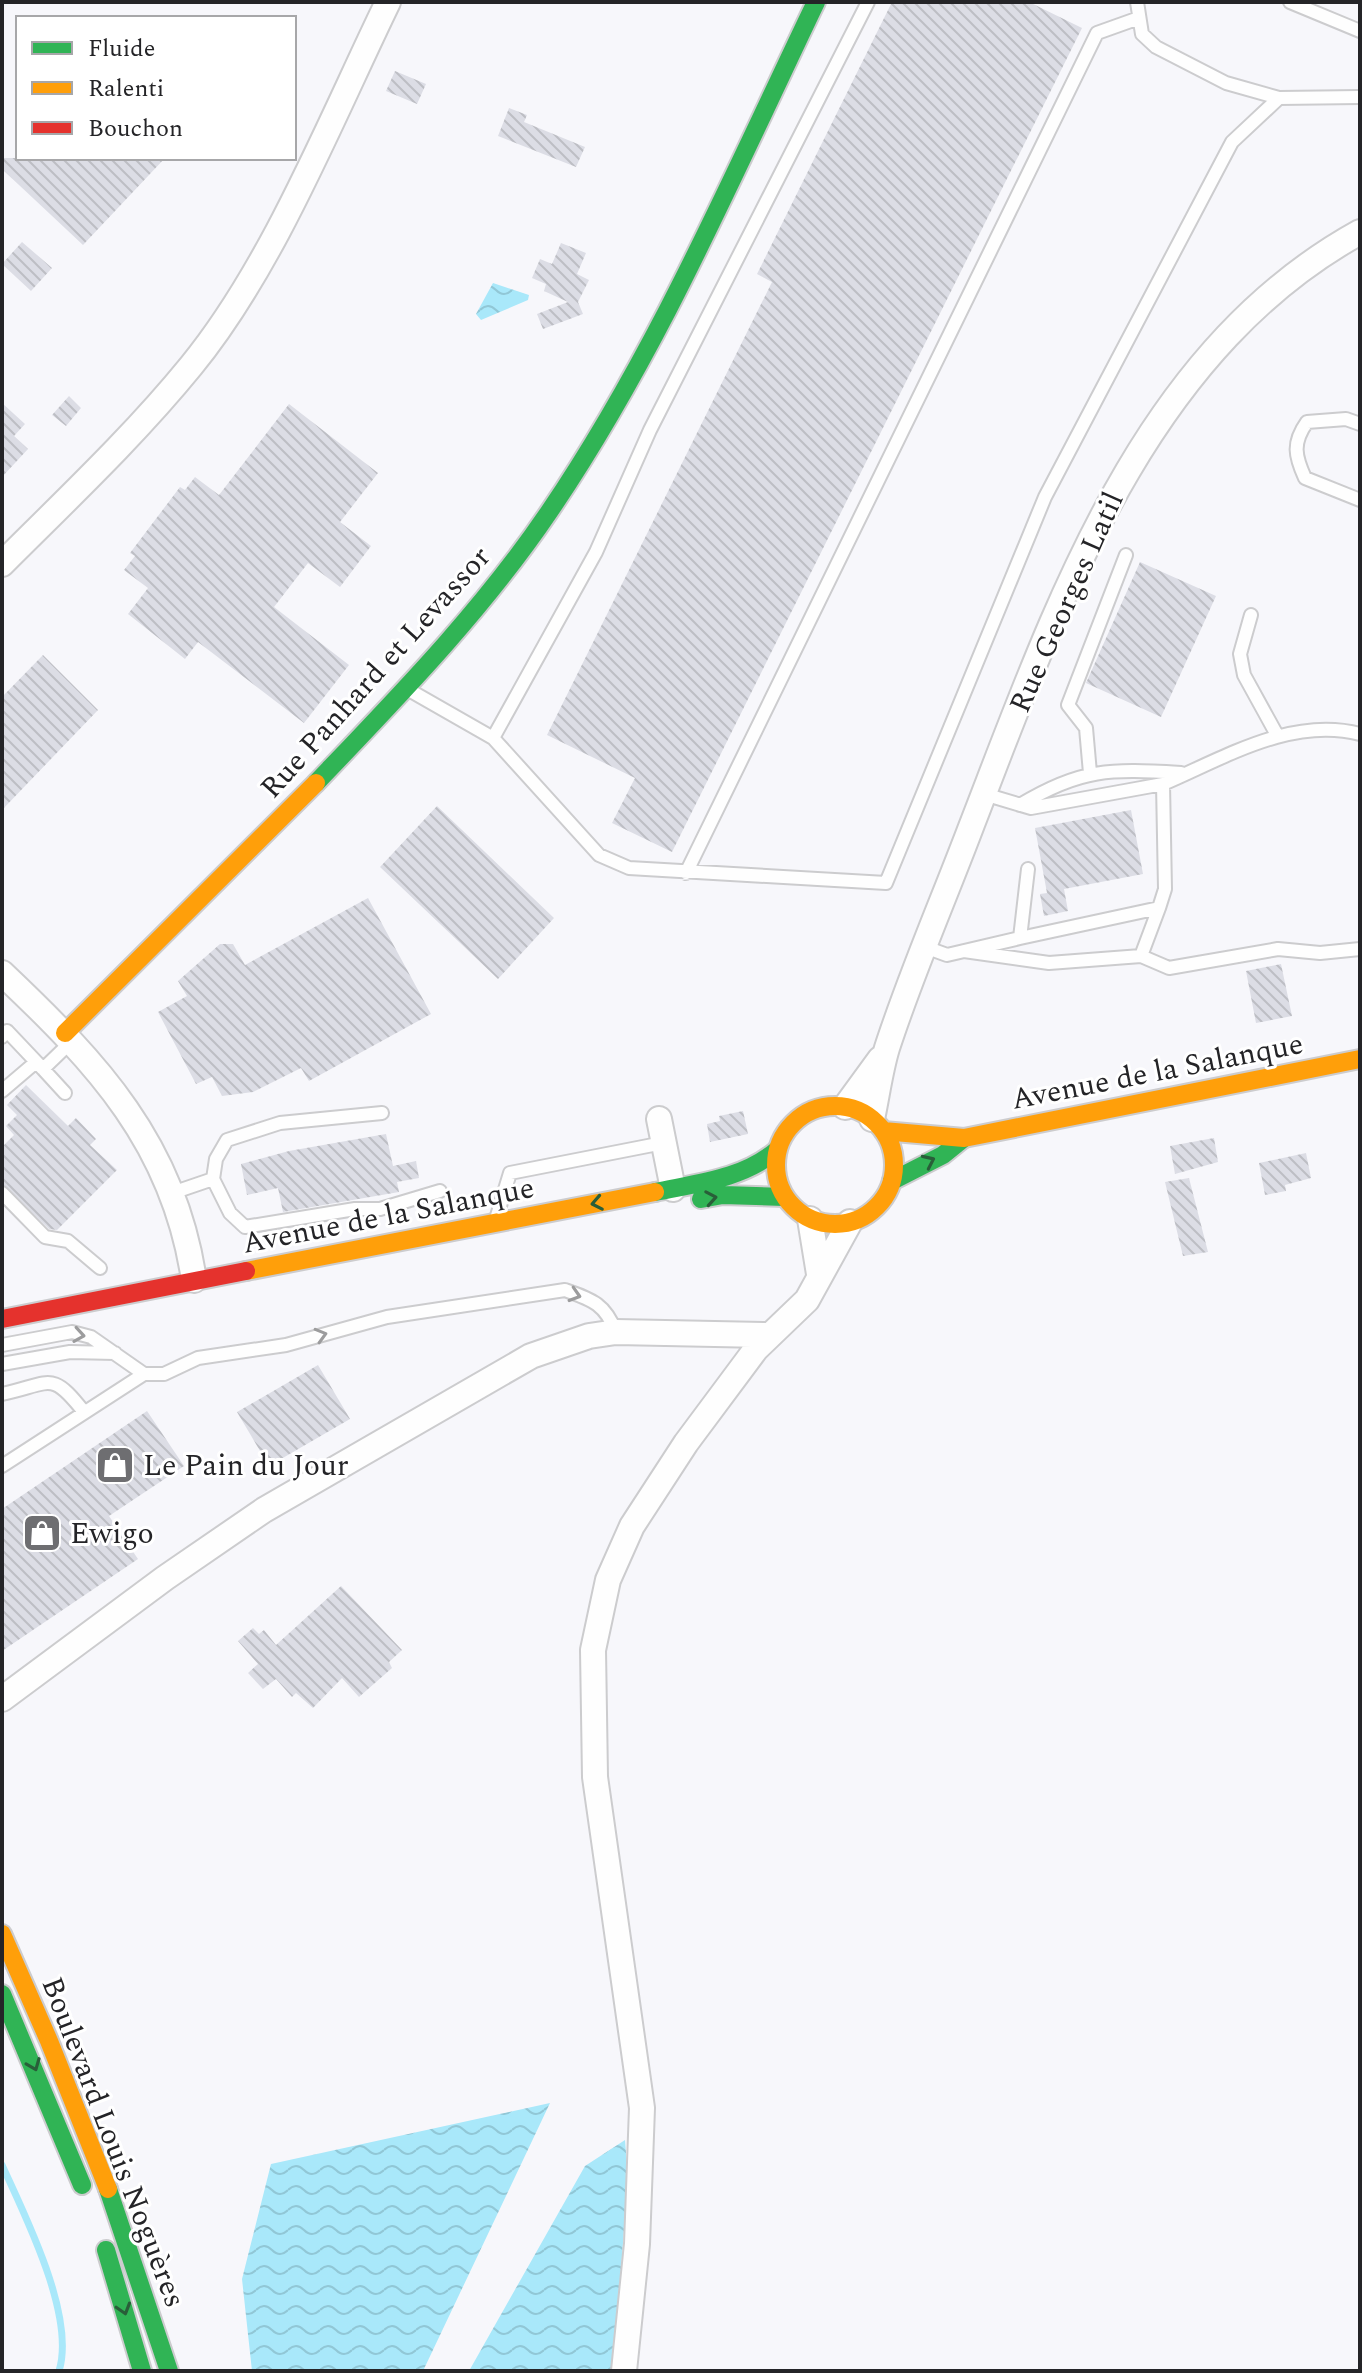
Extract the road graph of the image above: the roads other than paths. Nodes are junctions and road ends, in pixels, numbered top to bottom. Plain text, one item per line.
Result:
1 (388, 2) edge
2 (816, 2) edge
3 (868, 2) edge
4 (1137, 2) edge
5 (1290, 2) edge
6 (1139, 18) junction
7 (1360, 31) edge
8 (1360, 97) edge
9 (1279, 98) junction
10 (1360, 232) edge
11 (1360, 424) edge
12 (1360, 500) edge
13 (1126, 555) dead end
14 (2, 564) edge
15 (1251, 615) dead end
16 (407, 688) junction
17 (1360, 734) edge
18 (1277, 735) junction
19 (493, 738) junction
20 (1090, 773) junction
21 (1186, 774) junction
22 (1163, 784) junction
23 (984, 794) junction
24 (1020, 805) junction
25 (1028, 869) dead end
26 (686, 873) junction
27 (1159, 908) junction
28 (1020, 938) junction
29 (925, 947) junction
30 (1360, 949) edge
31 (964, 951) junction
32 (1141, 956) junction
33 (2, 973) edge
34 (2, 1037) edge
35 (69, 1037) junction
36 (886, 1050) junction
37 (1360, 1059) edge
38 (39, 1065) junction
39 (2, 1091) edge
40 (65, 1093) dead end
41 (845, 1107) junction
42 (382, 1113) dead end
43 (878, 1125) junction
44 (661, 1131) joint
45 (964, 1138) junction
46 (777, 1150) junction
47 (213, 1179) junction
48 (892, 1181) junction
49 (673, 1189) junction
50 (440, 1191) dead end
51 (2, 1193) edge
52 (172, 1193) junction
53 (784, 1197) junction
54 (810, 1219) junction
55 (495, 1222) junction
56 (850, 1222) junction
57 (100, 1268) dead end
58 (819, 1274) junction
59 (194, 1280) junction
60 (2, 1319) edge
61 (616, 1332) junction
62 (2, 1334) edge
63 (767, 1335) junction
64 (2, 1345) edge
65 (115, 1353) junction
66 (2, 1364) edge
67 (144, 1374) junction
68 (2, 1394) edge
69 (84, 1412) junction
70 (2, 1466) edge
71 (2, 1699) edge
72 (2, 1934) edge
73 (2, 1994) edge
74 (87, 2198) dead end
75 (99, 2227) dead end
76 (142, 2371) edge
77 (169, 2371) edge
78 (624, 2371) edge

1 - 14 street
2 - 16 main road, Rue Panhard et Levassor
3 - 19 lane
4 - 6 lane
5 - 7 lane
6 - 9 lane
6 - 26 lane
8 - 9 lane
9 - 26 lane
10 - 23 street, Rue Georges Latil
11 - 12 lane
13 - 20 lane
15 - 18 lane
16 - 19 lane
16 - 35 main road, Rue Panhard et Levassor
17 - 18 lane
18 - 21 lane
19 - 26 lane
20 - 21 lane
20 - 24 lane
21 - 22 lane
22 - 24 lane
22 - 27 lane
23 - 24 lane
23 - 29 street, Rue Georges Latil
25 - 28 lane
27 - 28 lane
27 - 32 lane
28 - 31 lane
29 - 31 lane
29 - 36 street, Rue Georges Latil
30 - 32 lane
31 - 32 lane
33 - 35 street
34 - 38 lane
35 - 38 lane
35 - 52 street
36 - 41 street, Rue Georges Latil
36 - 43 street, Rue Georges Latil
37 - 45 main road, Avenue de la Salanque
38 - 39 lane
38 - 40 lane
41 - 43 main road
41 - 46 main road
42 - 47 lane
43 - 45 main road
43 - 48 main road
44 - 49 street
44 - 55 lane
48 -> 45 main road
46 - 49 main road, Avenue de la Salanque
46 - 53 main road
47 - 50 lane
47 - 52 lane
48 - 56 main road
49 -> 55 main road, Avenue de la Salanque
51 - 57 lane
52 - 59 street
53 - 54 main road
62 -> 53 main road, Avenue de la Salanque
54 - 56 main road
54 - 58 street
55 - 59 main road, Avenue de la Salanque
56 - 58 street
58 - 63 street
59 - 60 main road, Avenue de la Salanque
61 - 63 street
67 -> 61 lane
61 - 71 street
63 - 78 street
64 -> 65 lane
65 - 66 lane
65 - 67 lane
67 - 69 lane
68 - 69 lane
69 - 70 lane
72 - 77 main road, Boulevard Louis Noguères
73 -> 74 main road, Boulevard Louis Noguères
75 -> 76 main road, Boulevard Louis Noguères

